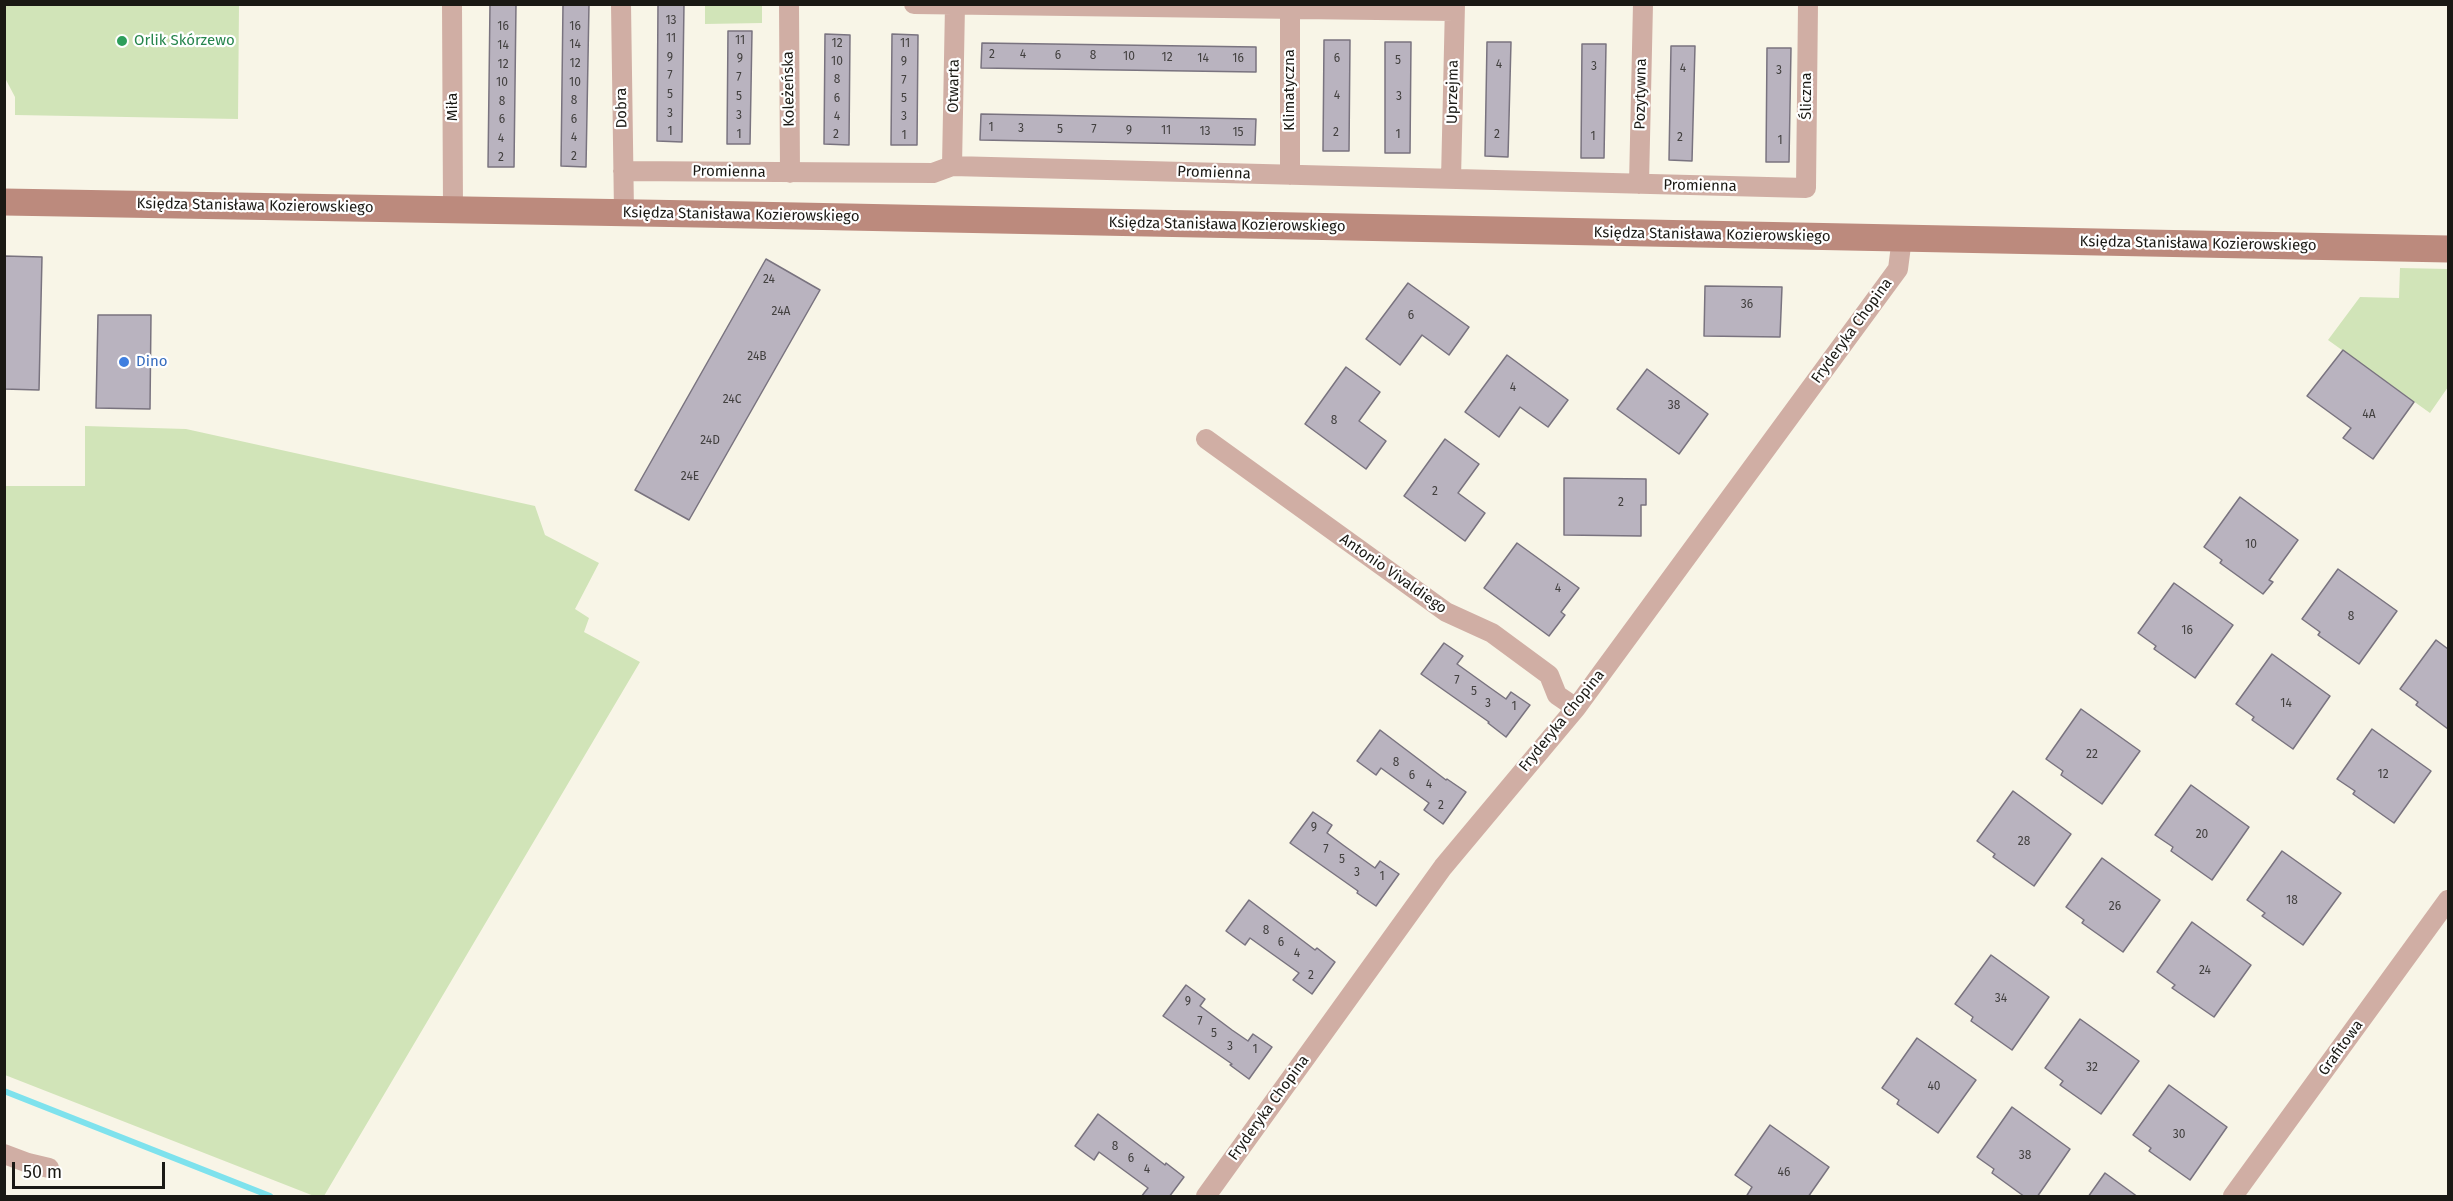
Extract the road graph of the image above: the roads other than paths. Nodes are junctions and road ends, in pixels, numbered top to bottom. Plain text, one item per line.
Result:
1 (452, 4) edge
2 (621, 4) edge
3 (789, 4) edge
4 (914, 4) edge
5 (1643, 4) edge
6 (1808, 4) edge
7 (955, 5) edge
8 (1124, 6) edge
9 (1290, 7) edge
10 (1454, 8) edge
11 (952, 166) junction
12 (623, 171) junction
13 (790, 173) junction
14 (1290, 175) junction
15 (1451, 179) junction
16 (1640, 184) junction
17 (1806, 188) joint
18 (4, 202) edge
19 (453, 210) junction
20 (624, 213) junction
21 (1902, 238) junction
22 (2448, 249) edge
23 (1206, 440) dead end
24 (1576, 708) junction
25 (2448, 900) edge
26 (4, 1154) edge
27 (49, 1168) dead end
28 (1206, 1197) edge
29 (2233, 1197) edge

1 - 19 street, Miła
2 - 12 street, Dobra
3 - 13 street, Koleżeńska
4 - 7 street
5 - 16 street, Pozytywna
6 - 17 street, Śliczna
7 - 8 street
7 - 11 street, Otwarta
8 - 9 street
9 - 10 street
9 - 14 street, Klimatyczna
10 - 15 street, Uprzejma
11 - 13 street, Promienna
11 - 14 street, Promienna
12 - 13 street, Promienna
12 - 20 street, Dobra
14 - 15 street, Promienna
15 - 16 street, Promienna
16 - 17 street, Promienna
18 - 19 street, Księdza Stanisława Kozierowskiego
19 - 20 street, Księdza Stanisława Kozierowskiego
20 - 21 street, Księdza Stanisława Kozierowskiego
21 - 22 street, Księdza Stanisława Kozierowskiego
21 - 24 street, Fryderyka Chopina
23 - 24 street, Antonio Vivaldiego
24 - 28 street, Fryderyka Chopina
25 - 29 street, Grafitowa
26 - 27 street

